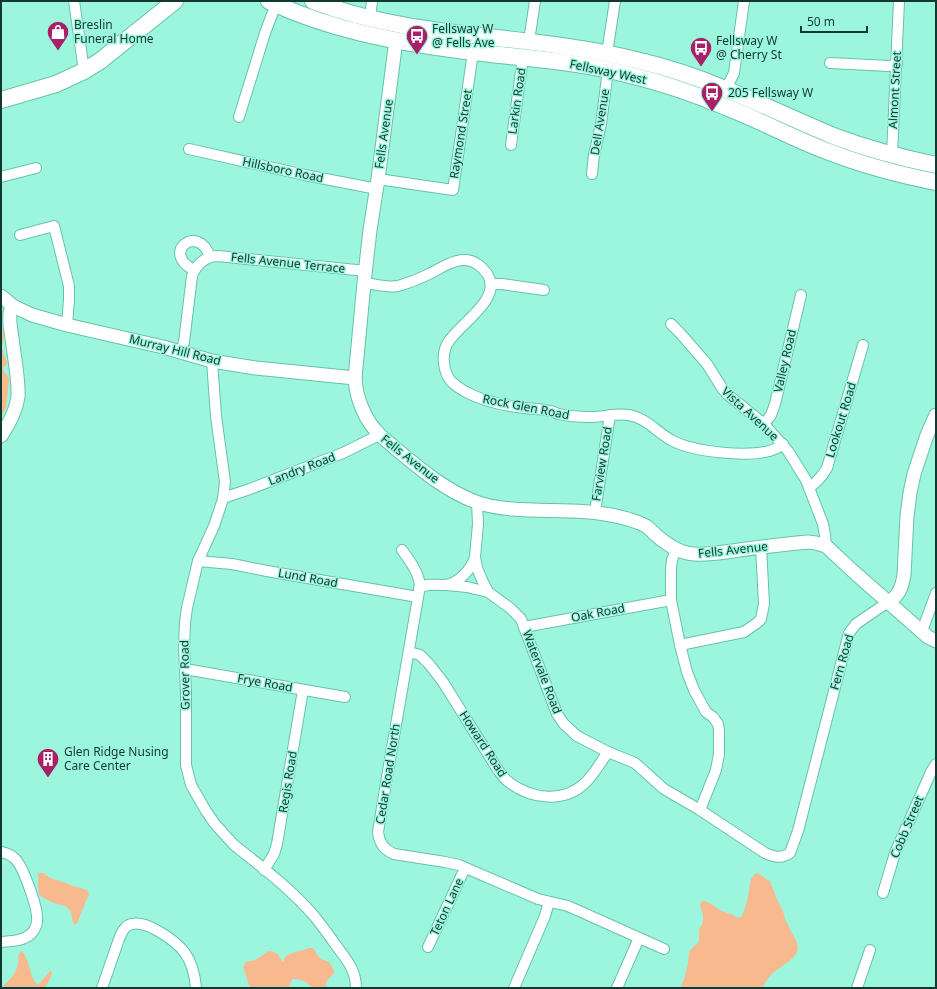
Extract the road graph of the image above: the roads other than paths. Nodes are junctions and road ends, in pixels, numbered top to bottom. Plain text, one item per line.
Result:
1 (74, 1) edge
2 (175, 1) edge
3 (313, 1) edge
4 (372, 1) edge
5 (535, 1) edge
6 (616, 1) edge
7 (744, 1) edge
8 (899, 1) edge
9 (273, 3) edge
10 (370, 18) junction
11 (396, 40) junction
12 (529, 41) junction
13 (473, 52) junction
14 (607, 52) junction
15 (523, 57) junction
16 (830, 63) dead end
17 (897, 64) junction
18 (84, 70) junction
19 (608, 70) junction
20 (726, 89) junction
21 (1, 100) edge
22 (239, 117) dead end
23 (511, 145) dead end
24 (189, 150) dead end
25 (892, 155) junction
26 (936, 165) edge
27 (36, 168) dead end
28 (592, 174) dead end
29 (1, 177) edge
30 (936, 182) edge
31 (378, 184) junction
32 (20, 235) dead end
33 (210, 257) junction
34 (194, 270) junction
35 (365, 277) junction
36 (491, 284) junction
37 (544, 290) dead end
38 (800, 295) dead end
39 (1, 296) edge
40 (13, 306) junction
41 (67, 324) junction
42 (671, 324) dead end
43 (864, 345) dead end
44 (181, 351) junction
45 (212, 361) junction
46 (355, 378) junction
47 (610, 415) junction
48 (936, 415) edge
49 (764, 424) junction
50 (379, 435) junction
51 (1, 436) edge
52 (783, 444) junction
53 (809, 488) junction
54 (223, 498) junction
55 (477, 502) junction
56 (595, 512) junction
57 (826, 546) junction
58 (761, 547) junction
59 (402, 550) dead end
60 (676, 550) junction
61 (475, 557) junction
62 (198, 561) junction
63 (445, 585) junction
64 (488, 592) junction
65 (419, 593) junction
66 (936, 593) edge
67 (671, 600) junction
68 (888, 602) junction
69 (524, 627) junction
70 (922, 631) junction
71 (936, 641) edge
72 (680, 644) junction
73 (409, 652) junction
74 (185, 669) junction
75 (303, 690) junction
76 (345, 697) dead end
77 (608, 752) junction
78 (936, 764) edge
79 (700, 810) junction
80 (1, 852) edge
81 (783, 857) joint
82 (465, 868) junction
83 (264, 870) junction
84 (883, 893) dead end
85 (549, 902) junction
86 (639, 938) junction
87 (1, 942) edge
88 (428, 947) dead end
89 (664, 949) dead end
90 (870, 950) dead end
91 (102, 988) edge
92 (196, 988) edge
93 (356, 988) edge
94 (514, 988) edge
95 (617, 988) edge
96 (857, 988) edge

1 - 18 street
2 - 18 main road
3 - 10 main road, Fellsway West
4 - 10 street
5 - 12 street
6 - 14 street
7 - 20 street
8 - 17 street, Almont Street
9 - 11 main road, Fellsway West
9 - 22 street
10 - 12 main road, Fellsway West
11 - 13 main road, Fellsway West
11 - 31 street, Fells Avenue
12 - 14 main road, Fellsway West
13 - 15 main road, Fellsway West
13 - 31 street, Raymond Street
14 - 20 main road, Fellsway West
15 - 19 main road, Fellsway West
15 - 23 street, Larkin Road
16 - 17 street
17 - 25 street, Almont Street
18 - 21 main road
19 - 28 street, Dell Avenue
19 - 30 main road, Fellsway West
20 - 25 main road, Fellsway West
24 - 31 street, Hillsboro Road
25 - 26 main road, Fellsway West
27 - 29 street
31 - 35 street, Fells Avenue
32 - 41 street
33 - 34 street
33 - 34 street
33 - 35 street, Fells Avenue Terrace
34 - 44 street
35 - 36 street
35 - 46 street, Fells Avenue
36 - 37 street
36 - 47 street, Rock Glen Road
38 - 49 street, Valley Road
39 - 40 street, Murray Hill Road
40 - 41 street, Murray Hill Road
40 - 51 street
41 - 44 street, Murray Hill Road
42 - 49 street, Vista Avenue
43 - 53 street, Lookout Road
44 - 45 street, Murray Hill Road
45 - 46 street, Murray Hill Road
45 - 54 street, Grover Road
46 - 50 street, Fells Avenue
47 - 52 street, Rock Glen Road
47 - 56 street, Farview Road
48 - 68 street, Fern Road
49 - 52 street, Vista Avenue
50 - 54 street, Landry Road
50 - 55 street, Fells Avenue
52 - 53 street, Vista Avenue
53 - 57 street, Vista Avenue
54 - 62 street, Grover Road
55 - 56 street, Fells Avenue
55 - 61 street, Watervale Road
56 - 60 street, Fells Avenue
57 - 58 street, Fells Avenue
57 - 68 street
58 - 60 street, Fells Avenue
58 - 72 street
59 - 65 street, Cedar Road North
60 - 67 street
61 - 63 street, Lund Road
61 - 64 street, Watervale Road
62 - 65 street, Lund Road
62 - 74 street, Grover Road
63 - 64 street, Watervale Road
63 - 65 street, Lund Road
64 - 69 street, Watervale Road
65 - 73 street, Cedar Road North
66 - 70 street
67 - 69 street, Oak Road
67 - 72 street
68 - 70 street
68 - 81 street, Fern Road
69 - 77 street, Watervale Road
70 - 71 street
72 - 79 street
73 - 77 street, Howard Road
73 - 82 street, Cedar Road North
74 - 75 street, Frye Road
74 - 83 street, Grover Road
75 - 76 street, Frye Road
75 - 83 street, Regis Road
77 - 79 street, Watervale Road
78 - 84 street, Cobb Street
79 - 81 street, Watervale Road
80 - 87 street
82 - 85 street, Cedar Road North
82 - 88 street, Teton Lane
83 - 93 street, Grover Road
85 - 86 street, Cedar Road North
85 - 94 street
86 - 89 street, Cedar Road North
86 - 95 street
90 - 96 street
91 - 92 street

